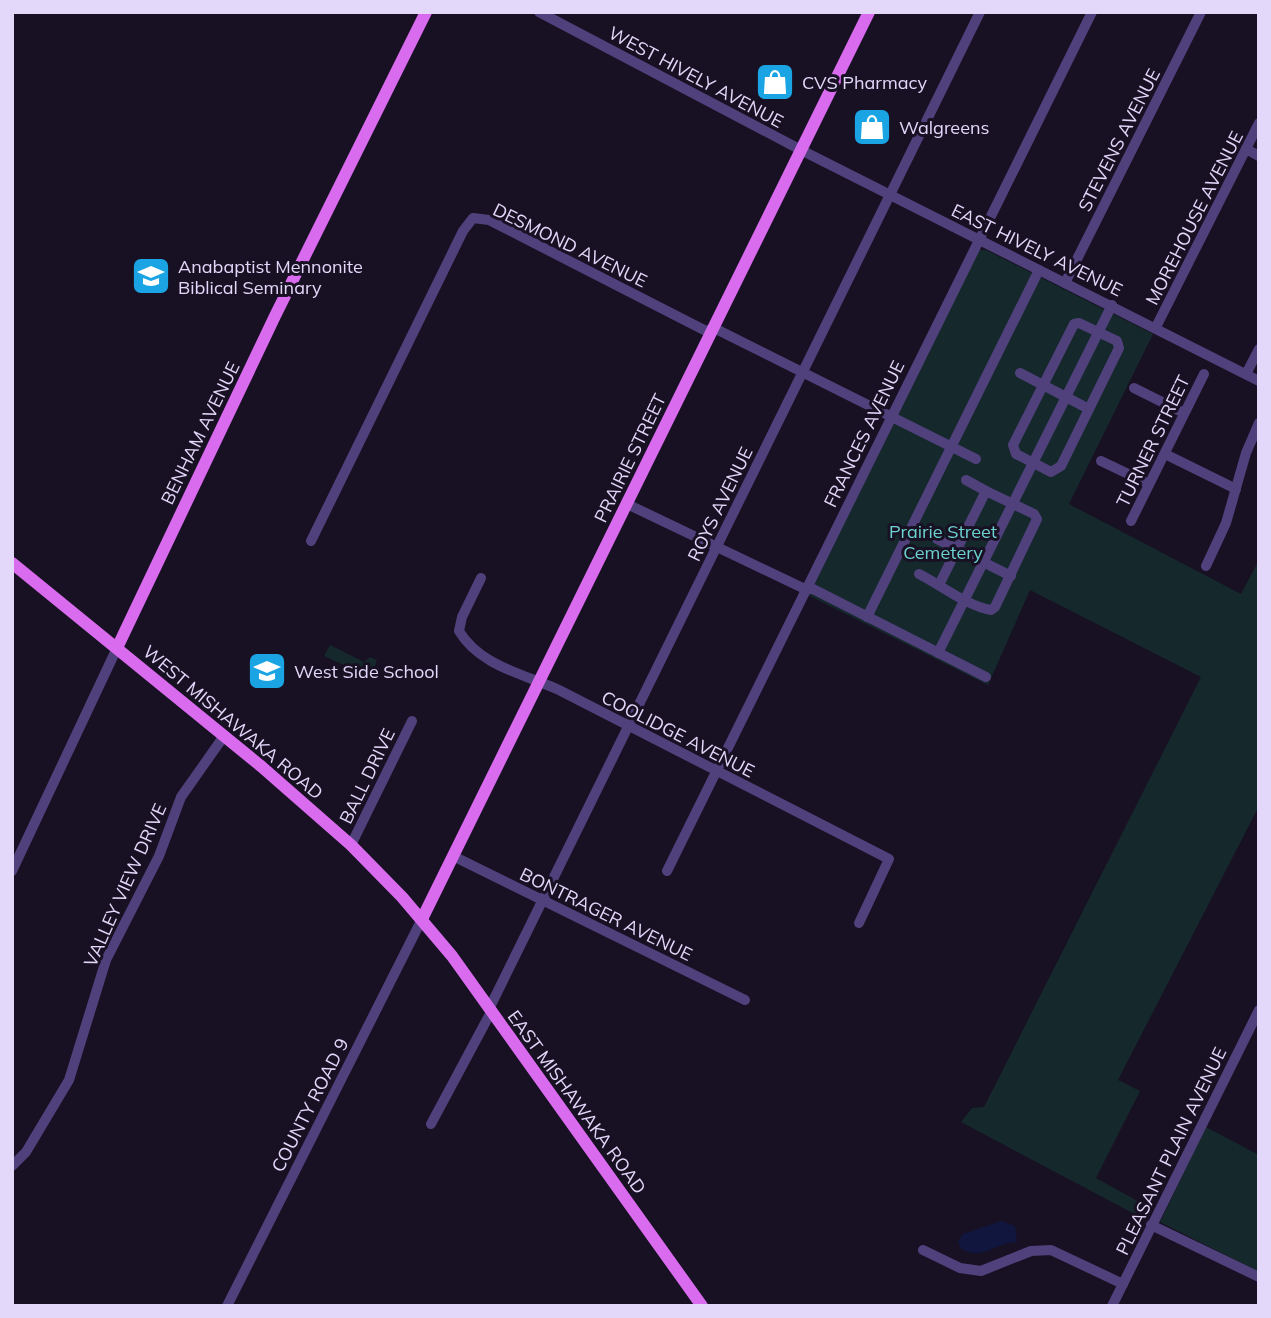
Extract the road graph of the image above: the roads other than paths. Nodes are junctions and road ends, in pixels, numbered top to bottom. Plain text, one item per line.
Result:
1 (426, 12) edge
2 (540, 12) edge
3 (869, 12) edge
4 (980, 12) edge
5 (1091, 12) edge
6 (1201, 12) edge
7 (1259, 123) edge
8 (1246, 149) junction
9 (801, 150) junction
10 (1259, 156) edge
11 (890, 195) junction
12 (979, 239) junction
13 (1039, 270) junction
14 (1065, 283) junction
15 (1112, 305) junction
16 (1156, 327) junction
17 (714, 328) junction
18 (1098, 332) junction
19 (1259, 349) edge
20 (803, 372) junction
21 (1020, 373) dead end
22 (1204, 374) dead end
23 (1246, 374) junction
24 (1259, 381) edge
25 (1043, 385) junction
26 (1135, 388) dead end
27 (1065, 397) junction
28 (1089, 409) junction
29 (1184, 413) junction
30 (891, 416) junction
31 (1259, 423) edge
32 (951, 446) junction
33 (1165, 454) junction
34 (976, 459) dead end
35 (1101, 460) dead end
36 (1033, 463) junction
37 (966, 480) dead end
38 (1149, 484) junction
39 (1236, 489) junction
40 (986, 491) junction
41 (627, 504) junction
42 (1012, 504) junction
43 (1131, 521) dead end
44 (937, 538) dead end
45 (311, 541) dead end
46 (716, 547) junction
47 (958, 549) junction
48 (983, 562) junction
49 (12, 564) edge
50 (1206, 566) dead end
51 (919, 574) dead end
52 (1011, 576) junction
53 (481, 578) dead end
54 (939, 584) junction
55 (805, 589) junction
56 (965, 598) junction
57 (867, 617) junction
58 (117, 648) junction
59 (938, 653) junction
60 (986, 677) dead end
61 (540, 683) junction
62 (412, 721) dead end
63 (628, 726) junction
64 (225, 736) junction
65 (718, 772) junction
66 (351, 845) junction
67 (453, 856) junction
68 (12, 871) edge
69 (667, 871) dead end
70 (542, 901) junction
71 (422, 919) junction
72 (859, 923) dead end
73 (745, 1000) dead end
74 (490, 1010) junction
75 (1259, 1010) edge
76 (431, 1124) dead end
77 (12, 1166) edge
78 (1152, 1225) junction
79 (923, 1250) dead end
80 (1259, 1277) edge
81 (1123, 1284) junction
82 (227, 1306) edge
83 (702, 1306) edge
84 (1112, 1306) edge

1 - 58 main road, BENHAM AVENUE
2 - 9 street, WEST HIVELY AVENUE
3 - 9 main road, PRAIRIE STREET
4 - 11 street, ROYS AVENUE
5 - 12 street, FRANCES AVENUE
6 - 14 street, STEVENS AVENUE
7 - 8 street, MOREHOUSE AVENUE
8 - 10 street
8 - 16 street, MOREHOUSE AVENUE
9 - 11 street, EAST HIVELY AVENUE
9 - 17 main road, PRAIRIE STREET
11 - 12 street, EAST HIVELY AVENUE
11 - 20 street, ROYS AVENUE
12 - 13 street, EAST HIVELY AVENUE
12 - 30 street, FRANCES AVENUE
13 - 14 street, EAST HIVELY AVENUE
13 - 32 street
14 - 15 street, EAST HIVELY AVENUE
15 - 16 street, EAST HIVELY AVENUE
15 - 18 street
16 - 23 street, EAST HIVELY AVENUE
17 - 20 street, DESMOND AVENUE
17 - 41 main road, PRAIRIE STREET
17 - 45 street, DESMOND AVENUE
18 - 25 street
18 - 27 street
18 - 28 street
19 - 23 street
20 - 30 street, DESMOND AVENUE
20 - 46 street, ROYS AVENUE
21 - 25 street
22 - 29 street, TURNER STREET
23 - 24 street, EAST HIVELY AVENUE
25 - 27 street
25 - 36 street
26 - 29 street
27 - 28 street
27 - 36 street
28 - 36 street
29 - 33 street, TURNER STREET
30 - 32 street, DESMOND AVENUE
30 - 55 street, FRANCES AVENUE
31 - 39 street
32 - 34 street, DESMOND AVENUE
32 - 57 street
33 - 38 street, TURNER STREET
33 - 39 street
35 - 38 street
36 - 42 street
37 - 40 street
38 - 43 street, TURNER STREET
39 - 50 street
40 - 42 street
40 - 47 street
41 - 46 street
41 - 61 main road, PRAIRIE STREET
42 - 48 street
42 - 52 street
44 - 47 street
46 - 55 street
46 - 63 street, ROYS AVENUE
47 - 48 street
47 - 54 street
48 - 52 street
48 - 56 street
49 - 58 main road, WEST MISHAWAKA ROAD
51 - 54 street
52 - 56 street
53 - 61 street, COOLIDGE AVENUE
54 - 56 street
55 - 57 street
55 - 65 street, FRANCES AVENUE
56 - 59 street
57 - 59 street
58 - 64 main road, WEST MISHAWAKA ROAD
58 - 68 street, BENHAM AVENUE
59 - 60 street
61 - 63 street, COOLIDGE AVENUE
61 - 67 main road, PRAIRIE STREET
62 - 66 street, BALL DRIVE
63 - 65 street, COOLIDGE AVENUE
63 - 70 street, ROYS AVENUE
64 - 66 main road, WEST MISHAWAKA ROAD
64 - 77 street, VALLEY VIEW DRIVE
65 - 69 street, FRANCES AVENUE
65 - 72 street, COOLIDGE AVENUE
66 - 71 main road, WEST MISHAWAKA ROAD
67 - 70 street, BONTRAGER AVENUE
67 - 71 main road, PRAIRIE STREET
70 - 73 street, BONTRAGER AVENUE
70 - 74 street, ROYS AVENUE
71 - 74 main road, EAST MISHAWAKA ROAD
71 - 82 street, COUNTY ROAD 9
74 - 76 street, ROYS AVENUE
74 - 83 main road, EAST MISHAWAKA ROAD
75 - 78 street, PLEASANT PLAIN AVENUE
78 - 80 street
78 - 81 street, PLEASANT PLAIN AVENUE
79 - 81 street
81 - 84 street, PLEASANT PLAIN AVENUE

